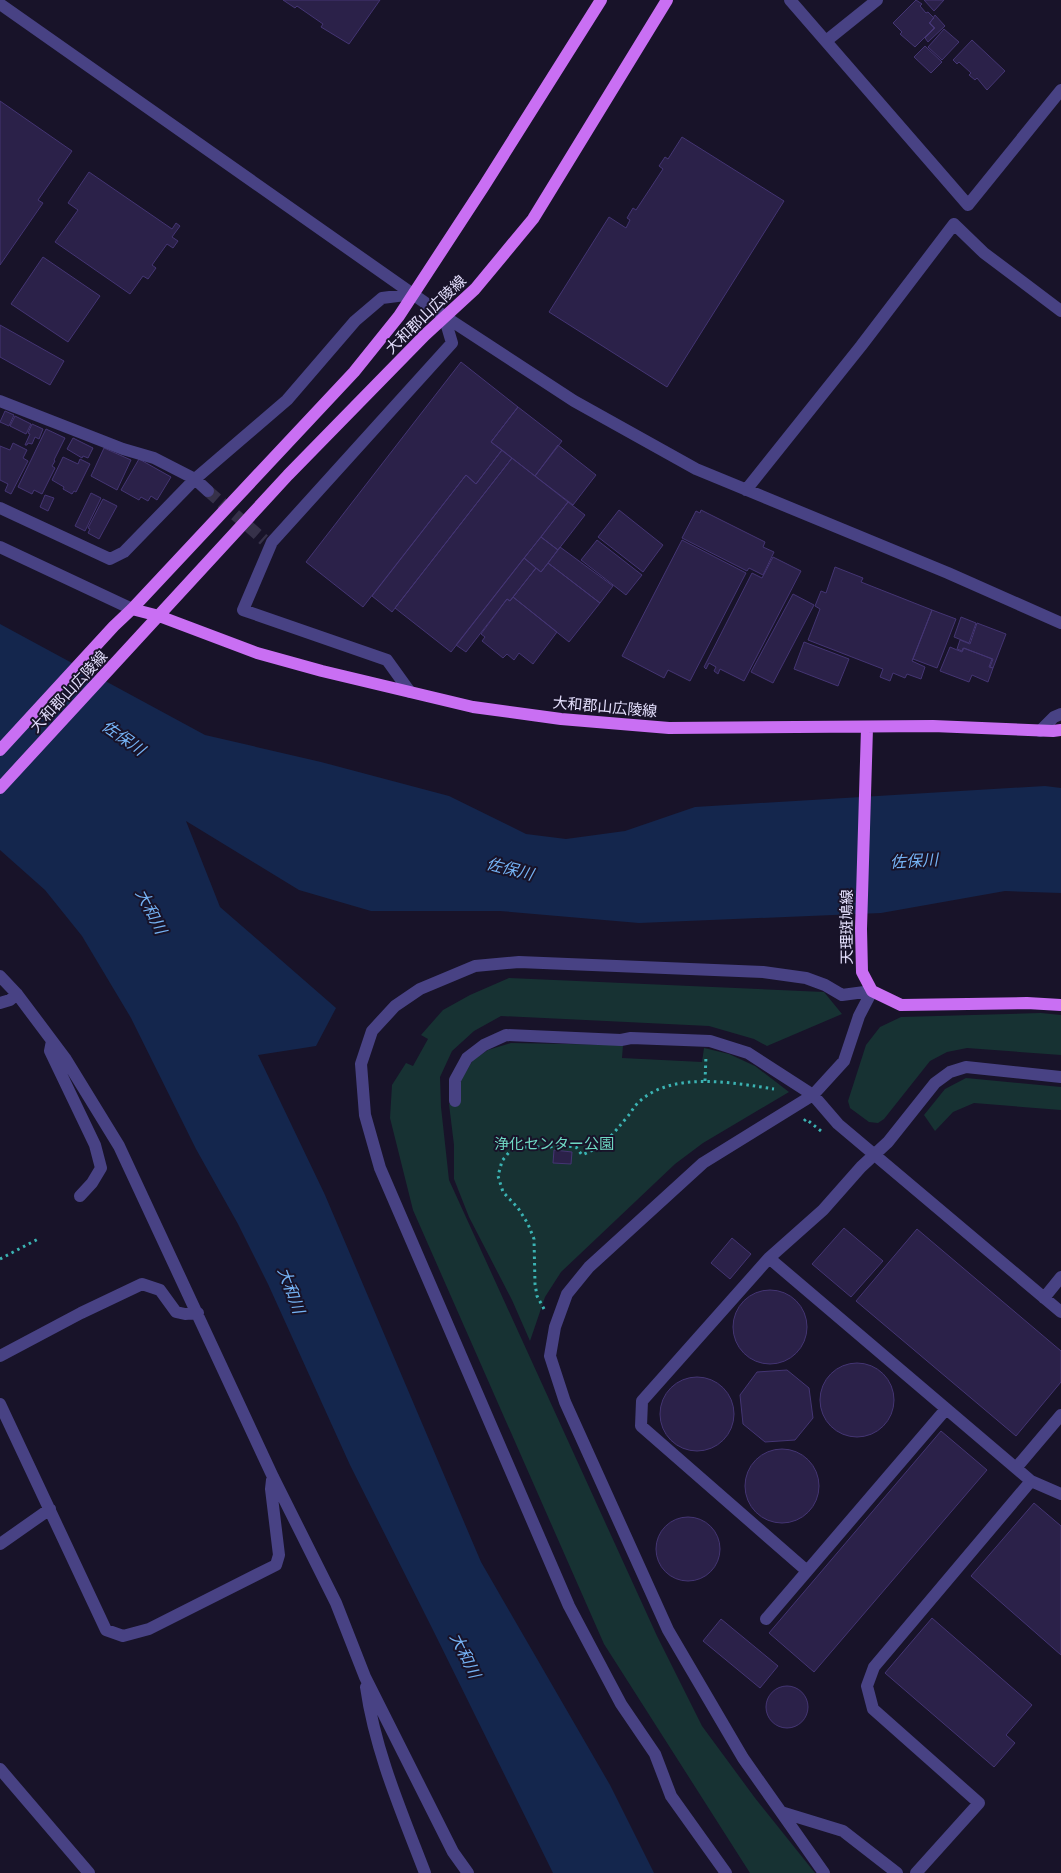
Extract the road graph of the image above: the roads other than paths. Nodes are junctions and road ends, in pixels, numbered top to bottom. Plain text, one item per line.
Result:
1 (601, 0) edge
2 (667, 0) edge
3 (790, 0) edge
4 (877, 0) edge
5 (0, 4) edge
6 (826, 41) junction
7 (1061, 90) edge
8 (413, 294) junction
9 (1061, 311) edge
10 (444, 316) junction
11 (0, 401) edge
12 (195, 479) junction
13 (746, 490) junction
14 (208, 491) tunnel mouth
15 (0, 508) edge
16 (0, 547) edge
17 (132, 609) junction
18 (159, 616) junction
19 (1061, 623) edge
20 (410, 692) junction
21 (1061, 714) edge
22 (867, 728) junction
23 (1040, 730) junction
24 (1061, 730) edge
25 (0, 750) edge
26 (0, 788) edge
27 (0, 976) edge
28 (872, 992) junction
29 (17, 994) junction
30 (0, 1003) edge
31 (1061, 1005) edge
32 (52, 1041) junction
33 (1061, 1078) edge
34 (813, 1095) junction
35 (455, 1101) dead end
36 (875, 1154) junction
37 (80, 1196) dead end
38 (769, 1258) junction
39 (1061, 1277) edge
40 (1044, 1298) junction
41 (1061, 1312) edge
42 (198, 1313) junction
43 (0, 1356) edge
44 (0, 1404) edge
45 (946, 1409) junction
46 (1061, 1415) edge
47 (1016, 1468) junction
48 (273, 1477) junction
49 (1031, 1481) junction
50 (1060, 1491) edge
51 (50, 1508) junction
52 (0, 1544) edge
53 (807, 1571) junction
54 (766, 1619) dead end
55 (365, 1677) junction
56 (0, 1770) edge
57 (781, 1812) junction
58 (89, 1873) edge
59 (425, 1873) edge
60 (468, 1873) edge
61 (726, 1873) edge
62 (824, 1873) edge
63 (897, 1873) edge
64 (916, 1873) edge

1 - 8 main road, 大和郡山広陵線
2 - 10 main road, 大和郡山広陵線
3 - 6 street
4 - 6 street
5 - 8 street
6 - 7 street
8 - 10 street
8 - 12 street
8 - 17 main road, 大和郡山広陵線
9 - 13 street
10 - 13 street
10 - 18 main road, 大和郡山広陵線
10 - 20 street
11 - 12 street
12 - 14 street
12 - 15 street
13 - 19 street
16 - 17 street
17 - 18 main road, 大和郡山広陵線
17 - 25 main road, 大和郡山広陵線
18 - 20 main road, 大和郡山広陵線
18 - 26 main road, 大和郡山広陵線
20 - 22 main road, 大和郡山広陵線
21 - 23 street
22 - 23 main road, 大和郡山広陵線
22 - 28 main road, 天理斑鳩線
23 - 24 main road, 大和郡山広陵線
27 - 29 street
28 - 31 main road
28 - 34 street
28 - 61 street
29 - 30 street
29 - 32 street
32 - 37 street
32 - 42 street
33 - 36 street
34 - 35 street
34 - 36 street
34 - 57 street
36 - 38 street
36 - 40 street
38 - 45 street
38 - 53 street
39 - 40 street
40 - 41 street
42 - 43 street
42 - 48 street
44 - 51 street
45 - 47 street
45 - 53 street
46 - 47 street
47 - 49 street
48 - 51 street
48 - 55 street
49 - 50 street
49 - 64 street
51 - 52 street
53 - 54 street
55 - 59 street
55 - 60 street
56 - 58 street
57 - 62 street
57 - 63 street

